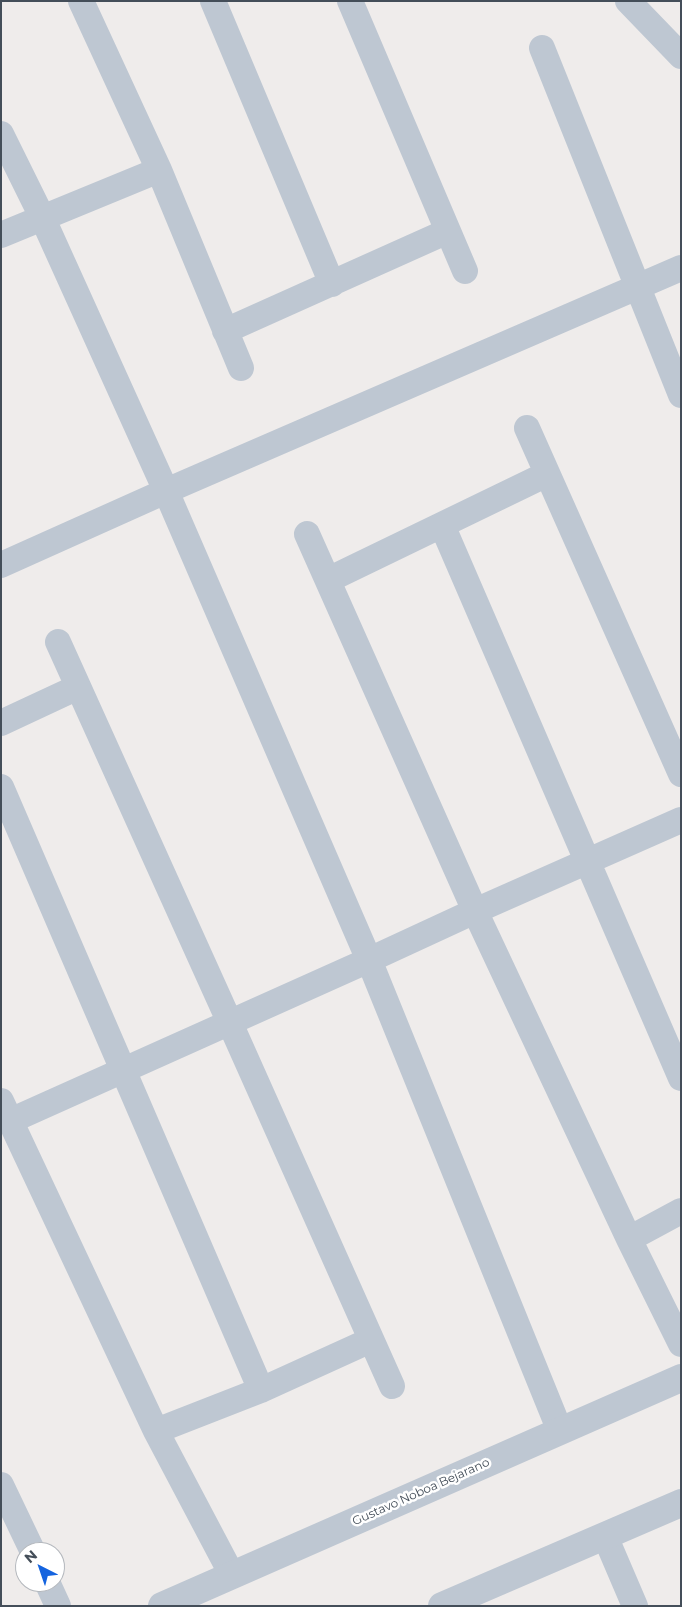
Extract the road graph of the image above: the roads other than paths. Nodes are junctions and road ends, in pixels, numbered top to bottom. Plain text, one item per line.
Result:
1 (81, 1) edge
2 (214, 1) edge
3 (350, 1) edge
4 (628, 1) edge
5 (542, 48) dead end
6 (681, 56) edge
7 (1, 134) edge
8 (159, 170) junction
9 (43, 219) junction
10 (448, 231) junction
11 (1, 235) edge
12 (681, 268) edge
13 (465, 272) dead end
14 (332, 284) junction
15 (637, 288) junction
16 (225, 331) junction
17 (241, 368) dead end
18 (681, 395) edge
19 (527, 428) dead end
20 (547, 474) junction
21 (166, 491) junction
22 (442, 525) junction
23 (307, 534) dead end
24 (1, 565) edge
25 (328, 580) junction
26 (58, 642) dead end
27 (78, 687) junction
28 (1, 723) edge
29 (681, 774) edge
30 (1, 787) edge
31 (681, 820) edge
32 (588, 861) junction
33 (475, 911) junction
34 (369, 960) junction
35 (230, 1023) junction
36 (124, 1070) junction
37 (681, 1078) edge
38 (6, 1111) edge
39 (681, 1211) edge
40 (629, 1238) junction
41 (371, 1340) junction
42 (681, 1344) edge
43 (681, 1378) edge
44 (392, 1386) dead end
45 (261, 1390) junction
46 (156, 1431) junction
47 (560, 1431) junction
48 (1, 1484) edge
49 (681, 1503) edge
50 (605, 1536) junction
51 (28, 1542) edge
52 (232, 1575) junction
53 (52, 1592) edge
54 (58, 1606) edge
55 (162, 1606) edge
56 (442, 1606) edge
57 (635, 1606) edge

1 - 8 street
2 - 14 street
3 - 10 street
4 - 6 street
5 - 15 street
7 - 9 street
8 - 9 street
8 - 16 street
9 - 11 street
9 - 21 street
10 - 13 street
10 - 14 street
12 - 15 street
14 - 16 street
15 - 18 street
15 - 21 street
16 - 17 street
19 - 20 street
20 - 22 street
20 - 29 street
21 - 24 street
21 - 34 street
22 - 25 street
22 - 32 street
23 - 25 street
25 - 33 street
26 - 27 street
27 - 28 street
27 - 35 street
30 - 36 street
31 - 32 street
32 - 33 street
32 - 37 street
33 - 34 street
33 - 40 street
34 - 35 street
34 - 47 street
35 - 36 street
35 - 41 street
36 - 38 street
36 - 45 street
38 - 46 street
39 - 40 street
40 - 42 street
41 - 44 street
41 - 45 street
43 - 47 street, Gustavo Noboa Bejarano
45 - 46 street
46 - 52 street
47 - 52 street, Gustavo Noboa Bejarano
48 - 51 street
49 - 50 street
50 - 56 street
50 - 57 street
52 - 55 street, Gustavo Noboa Bejarano
53 - 54 street

